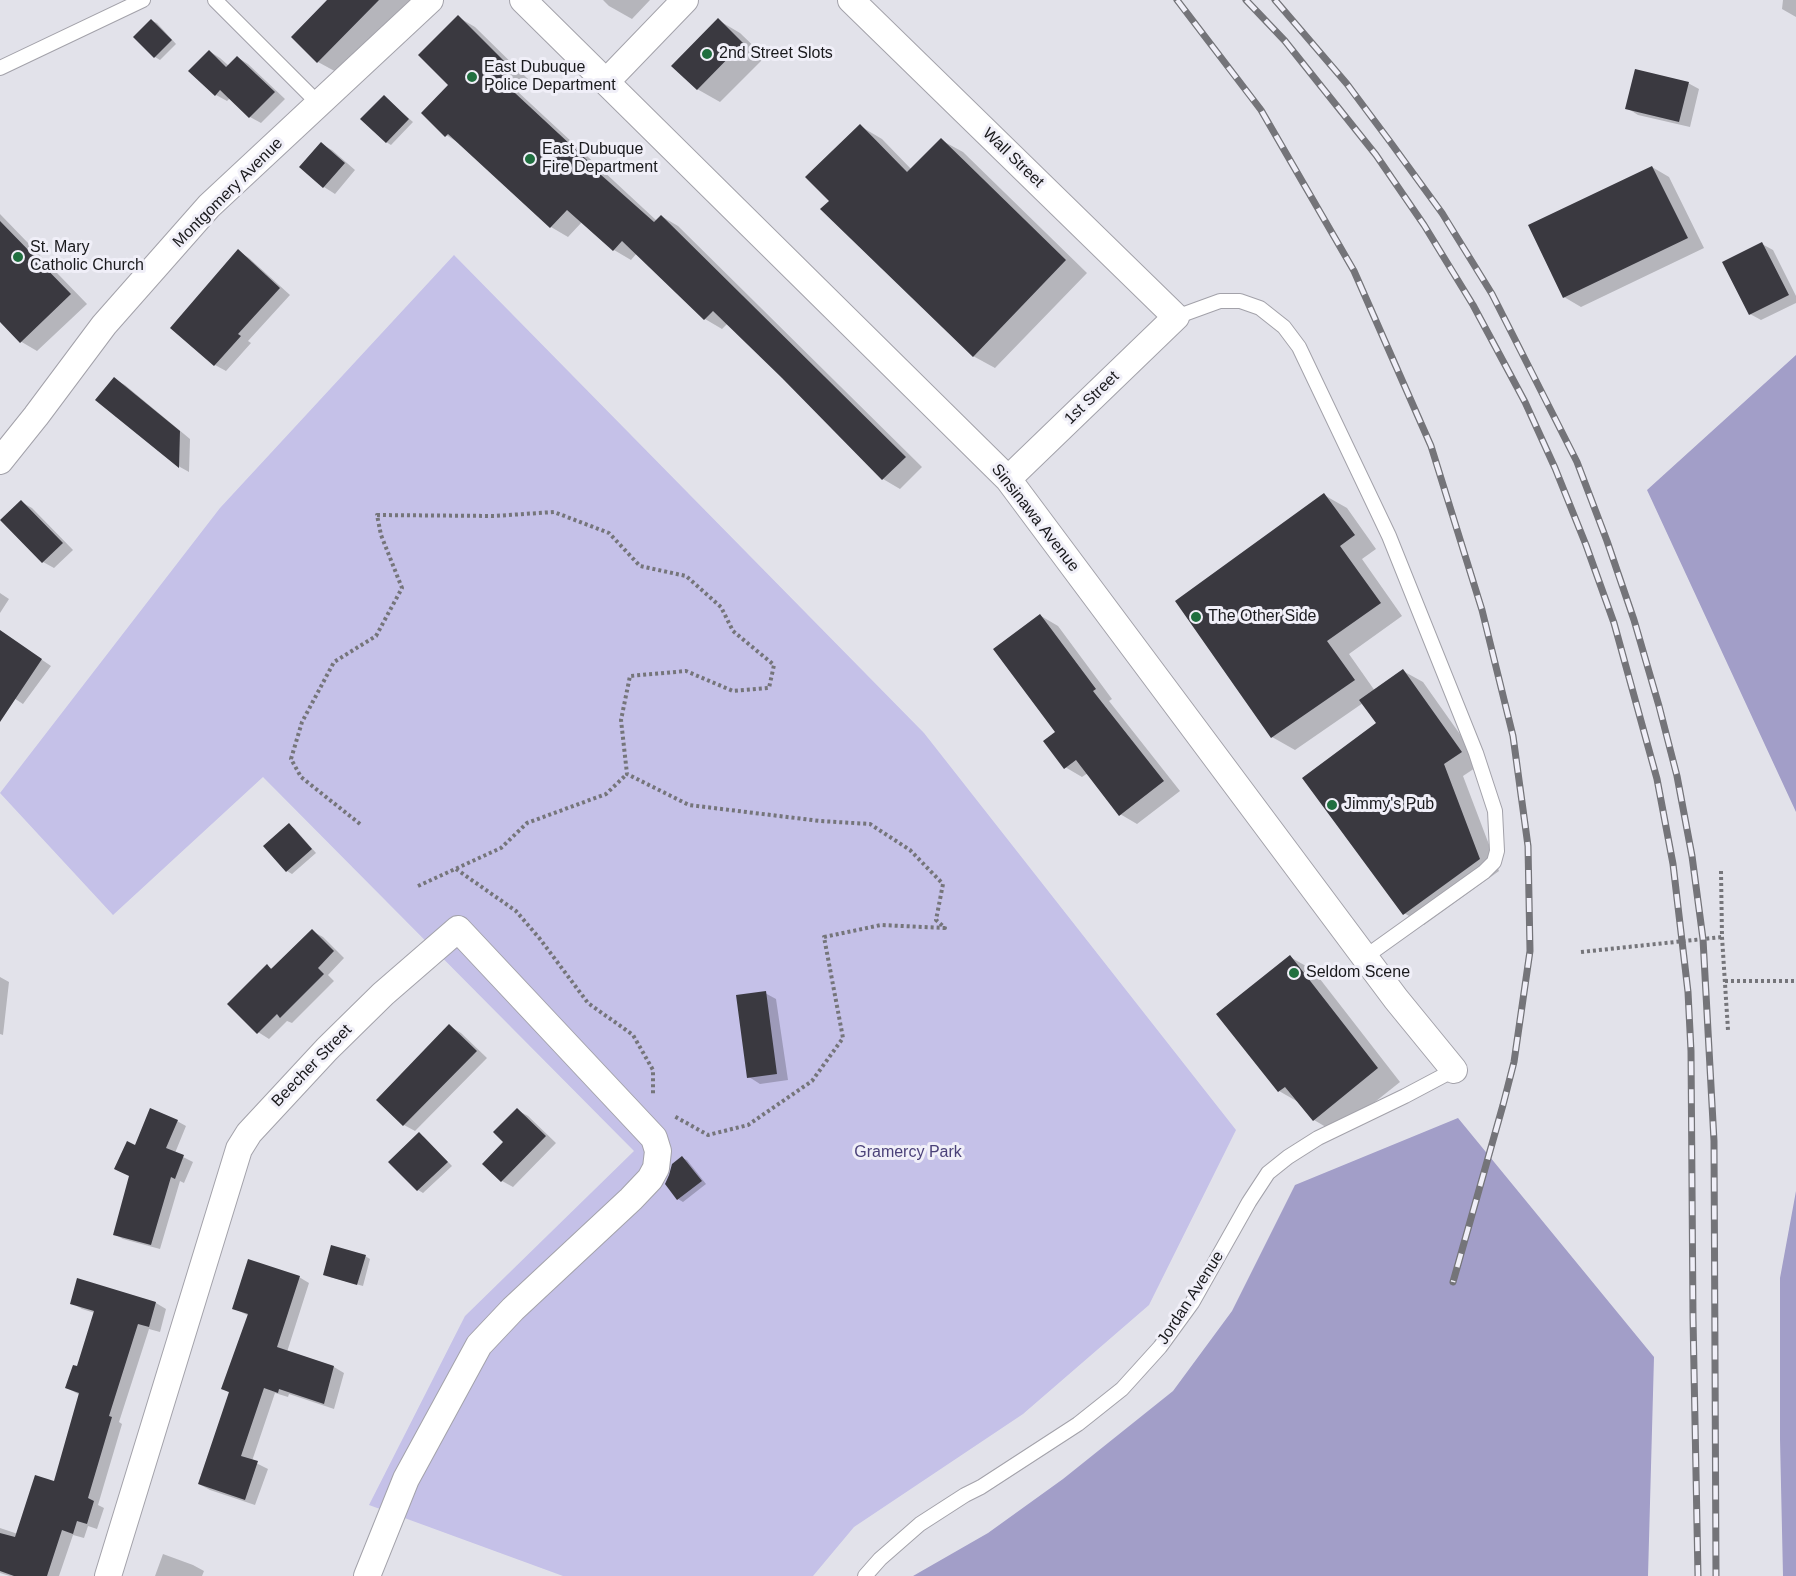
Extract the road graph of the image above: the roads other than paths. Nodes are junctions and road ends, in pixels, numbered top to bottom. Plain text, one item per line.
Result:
1 (143, 0) edge
2 (215, 0) edge
3 (430, 0) edge
4 (523, 0) edge
5 (685, 0) edge
6 (851, 0) edge
7 (0, 68) edge
8 (606, 82) junction
9 (319, 104) junction
10 (1176, 317) junction
11 (0, 460) edge
12 (1008, 479) junction
13 (1365, 957) junction
14 (1455, 1070) joint
15 (108, 1576) edge
16 (367, 1576) edge
17 (866, 1576) edge

1 - 7 lane
2 - 9 lane
3 - 9 street, Montgomery Avenue
4 - 8 street, Sinsinawa Avenue
5 - 8 street
6 - 10 street, Wall Street
8 - 12 street, Sinsinawa Avenue
9 - 11 street, Montgomery Avenue
10 - 12 street, 1st Street
10 - 13 lane
12 - 13 street, Sinsinawa Avenue
13 - 14 street, Sinsinawa Avenue
14 - 17 lane, Jordan Avenue
15 - 16 street, Beecher Street

